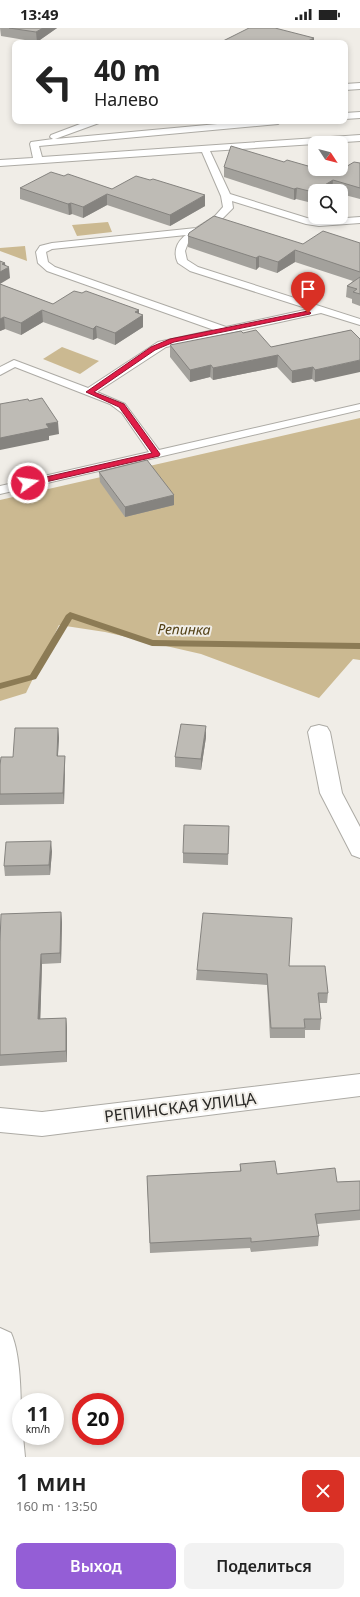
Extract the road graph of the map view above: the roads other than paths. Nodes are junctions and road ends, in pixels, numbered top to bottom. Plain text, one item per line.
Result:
1 (360, 86) edge
2 (348, 87) edge
3 (360, 115) edge
4 (348, 116) edge
5 (88, 124) edge
6 (246, 124) edge
7 (360, 138) edge
8 (34, 144) junction
9 (205, 149) junction
10 (38, 160) junction
11 (0, 163) edge
12 (226, 196) junction
13 (360, 220) edge
14 (200, 231) junction
15 (321, 310) junction
16 (360, 322) edge
17 (225, 330) junction
18 (0, 358) edge
19 (14, 363) junction
20 (0, 372) edge
21 (89, 392) junction
22 (360, 407) edge
23 (156, 454) junction
24 (0, 490) edge
25 (319, 732) dead end
26 (360, 849) edge
27 (360, 1085) edge
28 (0, 1120) edge
29 (0, 1343) edge
30 (9, 1457) edge

1 - 2 lane
3 - 4 lane
5 - 8 lane
6 - 8 lane
7 - 9 lane
8 - 10 lane
9 - 10 lane
9 - 12 lane
10 - 11 lane
12 - 13 lane
12 - 14 lane
14 - 15 lane
14 - 17 lane
15 - 16 lane
15 - 17 lane
17 - 21 lane
18 - 19 lane
19 - 20 lane
19 - 21 lane
21 - 23 lane
22 - 23 lane
23 - 24 lane
25 - 26 street
27 - 28 street, РЕПИНСКАЯ УЛИЦА
29 - 30 street

